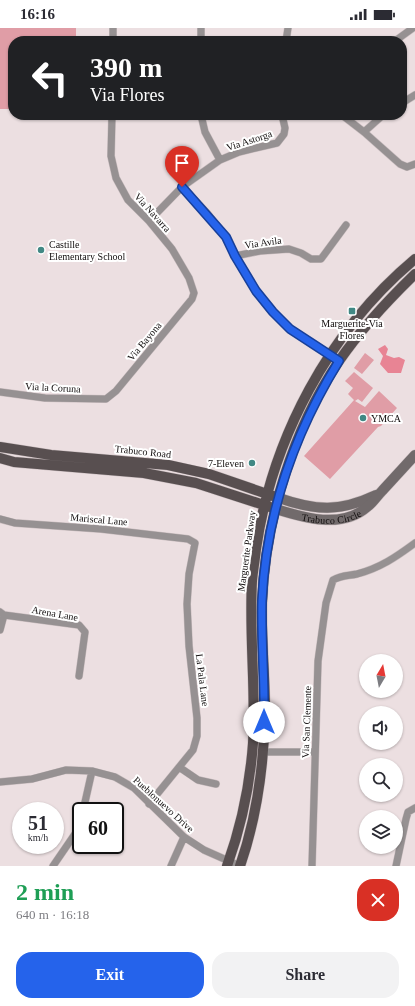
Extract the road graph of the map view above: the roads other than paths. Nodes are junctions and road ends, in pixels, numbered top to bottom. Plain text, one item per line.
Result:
1 (413, 28) edge
2 (402, 36) edge
3 (112, 120) edge
4 (203, 120) edge
5 (283, 120) edge
6 (348, 120) edge
7 (376, 120) edge
8 (364, 132) junction
9 (220, 160) junction
10 (415, 164) edge
11 (182, 187) junction
12 (149, 221) junction
13 (346, 225) dead end
14 (235, 256) junction
15 (415, 259) edge
16 (415, 274) edge
17 (194, 293) joint
18 (330, 355) junction
19 (339, 361) junction
20 (0, 392) edge
21 (106, 399) joint
22 (0, 447) edge
23 (415, 454) edge
24 (0, 458) edge
25 (144, 462) junction
26 (144, 473) junction
27 (268, 494) junction
28 (380, 494) junction
29 (279, 498) junction
30 (265, 505) junction
31 (276, 509) junction
32 (0, 519) edge
33 (195, 543) joint
34 (415, 543) edge
35 (2, 614) edge
36 (0, 630) edge
37 (79, 676) dead end
38 (252, 751) junction
39 (263, 752) junction
40 (315, 752) junction
41 (179, 767) junction
42 (92, 771) junction
43 (0, 782) edge
44 (216, 784) dead end
45 (84, 802) edge
46 (149, 804) junction
47 (415, 808) edge
48 (72, 837) edge
49 (184, 837) junction
50 (228, 864) edge
51 (53, 866) edge
52 (171, 866) edge
53 (240, 866) edge
54 (312, 866) edge
55 (396, 866) edge

1 - 2 street
3 - 12 street, Via Navarra
4 - 9 street
5 - 9 street, Via Astorga
6 - 8 street
7 - 8 street
8 - 10 street
9 - 11 street, Via Astorga
11 - 12 street, Via Astorga
11 - 14 street
12 - 17 street, Via Navarra
13 - 14 street, Via Avila
14 - 18 street
15 - 18 main road, Marguerite Parkway
16 - 19 main road, Marguerite Parkway
17 - 21 street, Via Bayona
18 - 19 street
18 - 27 main road, Marguerite Parkway
19 - 29 main road, Marguerite Parkway
20 - 21 street, Via la Coruna
22 - 25 main road, Trabuco Road
23 - 28 street, Trabuco Circle
24 - 26 main road
25 - 26 main road
25 - 27 main road, Trabuco Road
26 - 30 main road
27 - 29 main road, Trabuco Road
27 - 30 main road, Marguerite Parkway
28 - 29 street, Trabuco Circle
28 - 31 street, Trabuco Circle
29 - 31 main road, Marguerite Parkway
30 - 31 main road
30 - 38 main road, Marguerite Parkway
31 - 39 main road, Marguerite Parkway
32 - 33 street, Mariscal Lane
33 - 41 street, La Pala Lane
34 - 40 street, Via San Clemente
35 - 36 street
35 - 37 street, Arena Lane
38 - 39 main road
38 - 50 main road, Marguerite Parkway
39 - 40 street
39 - 53 main road, Marguerite Parkway
40 - 54 street, Via San Clemente
41 - 44 street
41 - 46 street, La Pala Lane
42 - 43 street, Pueblonuevo Drive
42 - 45 street
42 - 46 street, Pueblonuevo Drive
46 - 49 street, Pueblonuevo Drive
47 - 55 street
48 - 51 street
49 - 50 street, Pueblonuevo Drive
49 - 52 street
50 - 53 street, Pueblonuevo Drive

